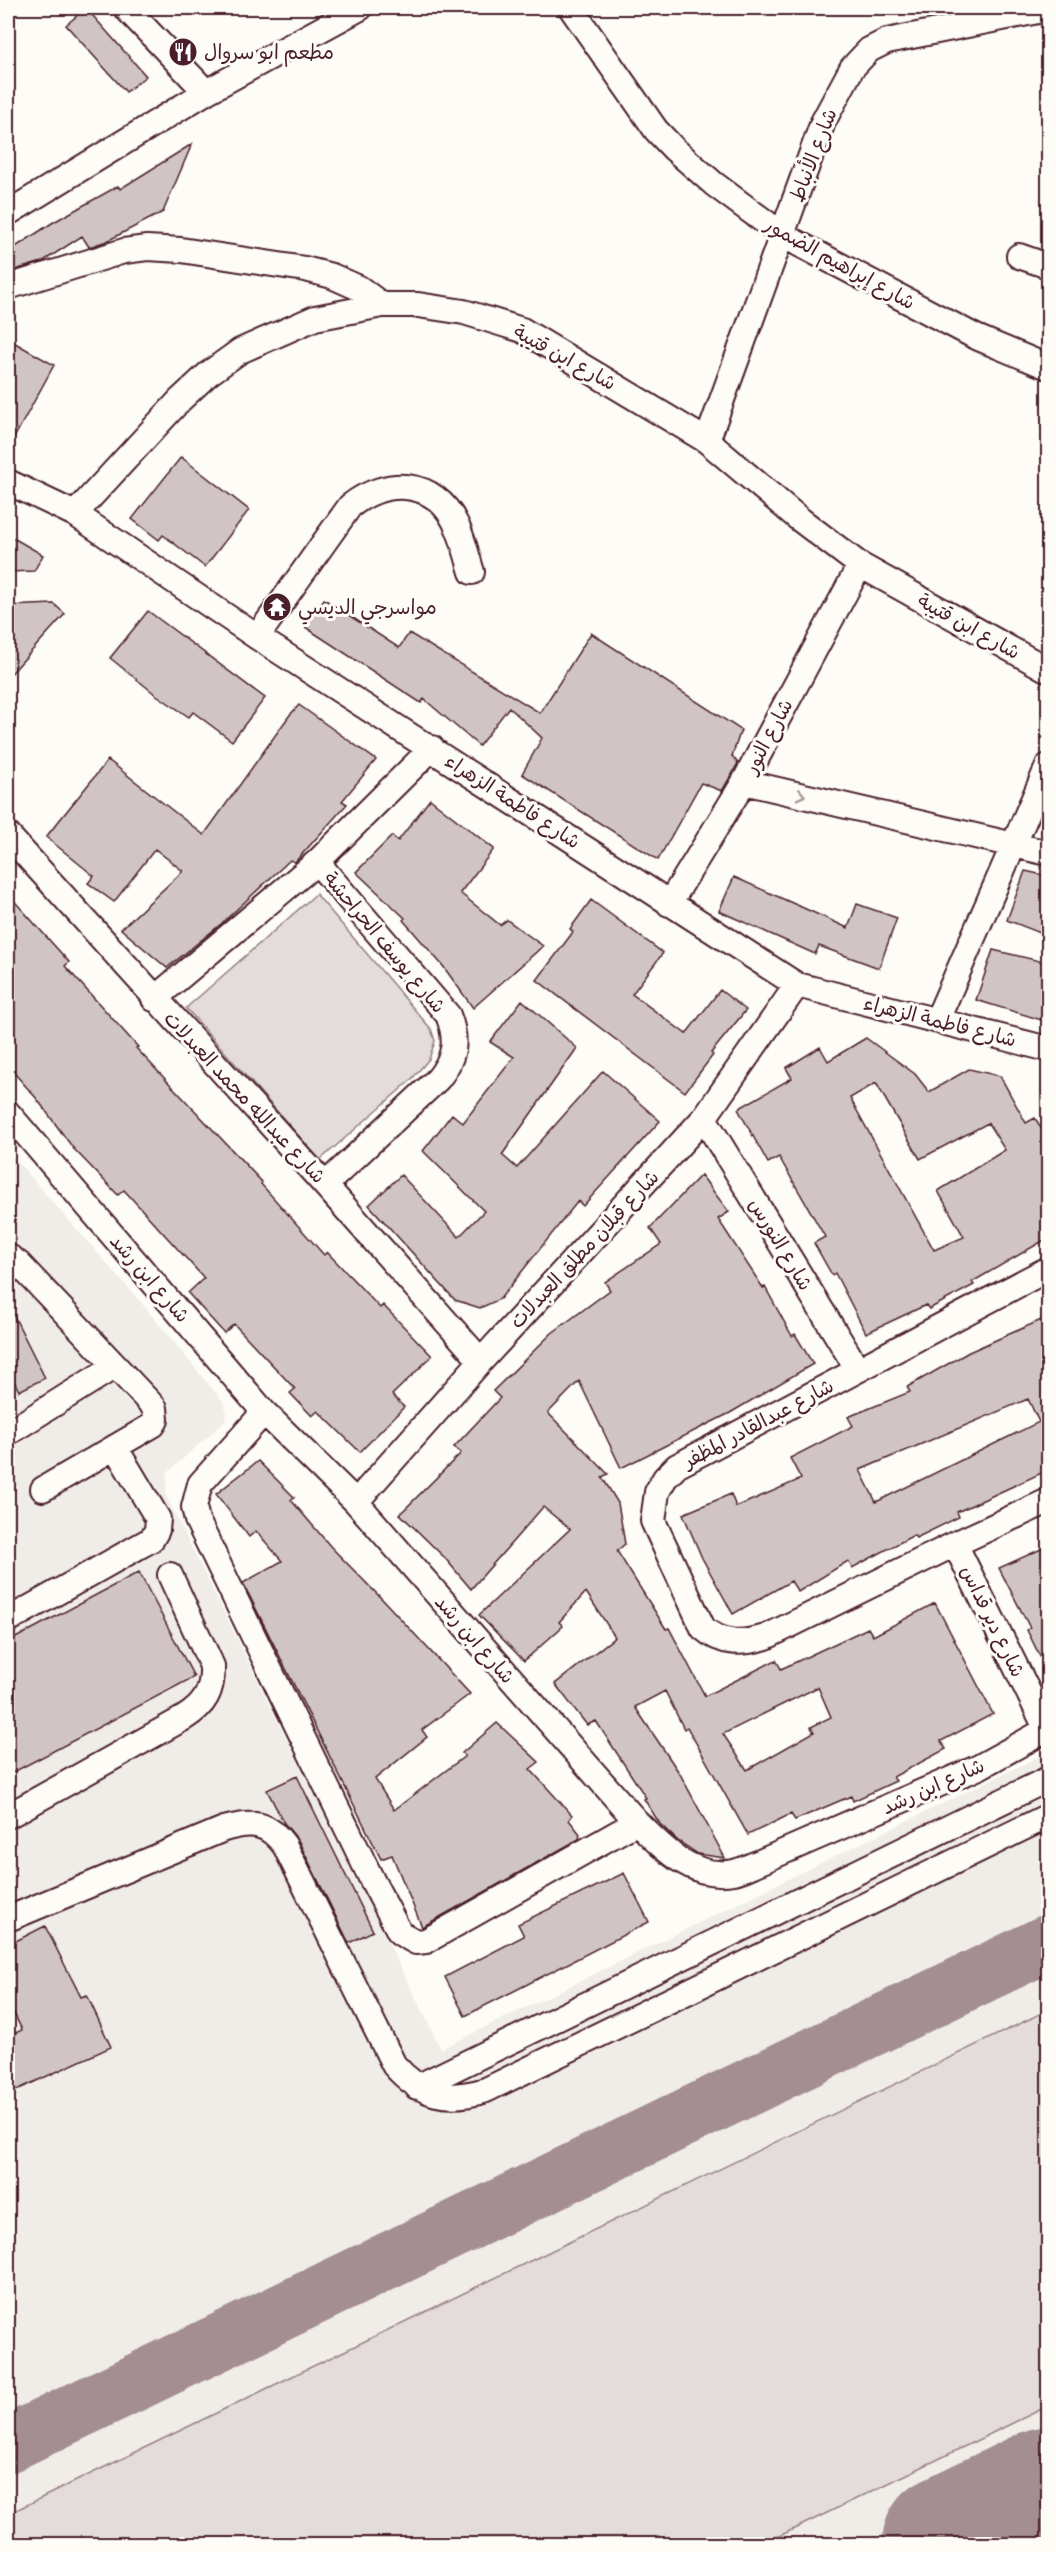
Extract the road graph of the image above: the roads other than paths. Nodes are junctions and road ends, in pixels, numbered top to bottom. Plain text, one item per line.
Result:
1 (126, 8) edge
2 (360, 8) edge
3 (571, 8) edge
4 (1048, 9) edge
5 (206, 92) junction
6 (8, 213) edge
7 (784, 236) junction
8 (1019, 256) dead end
9 (1048, 266) edge
10 (8, 287) edge
11 (382, 305) junction
12 (1048, 367) edge
13 (707, 441) junction
14 (8, 482) edge
15 (75, 514) junction
16 (860, 565) junction
17 (472, 572) dead end
18 (257, 637) junction
19 (1048, 670) edge
20 (432, 748) junction
21 (1048, 766) edge
22 (744, 782) junction
23 (8, 835) edge
24 (1012, 845) junction
25 (1048, 853) edge
26 (317, 861) junction
27 (669, 904) junction
28 (797, 985) junction
29 (154, 999) junction
30 (937, 1020) junction
31 (1048, 1049) edge
32 (8, 1113) edge
33 (704, 1118) junction
34 (325, 1185) junction
35 (8, 1256) edge
36 (1048, 1269) edge
37 (481, 1361) junction
38 (115, 1366) junction
39 (858, 1370) junction
40 (264, 1412) junction
41 (8, 1433) edge
42 (115, 1447) junction
43 (43, 1489) dead end
44 (1048, 1501) edge
45 (356, 1502) junction
46 (955, 1544) junction
47 (170, 1575) dead end
48 (8, 1620) edge
49 (1048, 1729) edge
50 (1048, 1779) edge
51 (8, 1816) edge
52 (1048, 1816) edge
53 (637, 1822) junction
54 (8, 1919) edge
55 (417, 2087) junction

1 - 5 street
2 - 5 street
3 - 7 street, شارع إبراهيم الضمور
4 - 7 street, شارع الأنباط
5 - 6 street
7 - 12 street, شارع إبراهيم الضمور
7 - 13 street, شارع الأنباط
8 - 9 street
10 - 11 street
11 - 13 street, شارع ابن قتيبة
11 - 15 street, شارع ابن قتيبة
13 - 16 street, شارع ابن قتيبة
14 - 15 street, شارع فاطمة الزهراء
15 - 18 street, شارع فاطمة الزهراء
16 - 19 street, شارع ابن قتيبة
16 - 22 street, شارع النور
17 - 18 street
18 - 20 street, شارع فاطمة الزهراء
20 - 26 street
20 - 27 street, شارع فاطمة الزهراء
21 - 24 street
22 -> 24 street
22 - 27 street, شارع النور
23 - 29 street, شارع عبدالله محمد العبدلات
24 - 25 street
24 - 30 street
26 - 29 street
26 - 34 street, شارع يوسف الحراحشة
27 - 28 street, شارع فاطمة الزهراء
28 - 30 street, شارع فاطمة الزهراء
28 - 33 street, شارع قبلان مطلق العبدلات
29 - 34 street, شارع عبدالله محمد العبدلات
30 - 31 street, شارع فاطمة الزهراء
32 - 40 street, شارع ابن رشد
33 - 37 street, شارع قبلان مطلق العبدلات
33 - 39 street, شارع النورس
34 - 37 street, شارع عبدالله محمد العبدلات
35 - 38 street
36 - 39 street, شارع عبدالقادر المظفر
37 - 45 street, شارع قبلان مطلق العبدلات
38 - 41 street
38 - 42 street
39 - 46 street, شارع عبدالقادر المظفر
40 - 45 street, شارع ابن رشد
40 - 53 street
42 - 43 street
42 - 48 street
44 - 46 street, شارع عبدالقادر المظفر
45 - 53 street, شارع ابن رشد
46 - 49 street, شارع دير قداس
47 - 51 street
49 - 53 street, شارع ابن رشد
50 - 55 street
52 - 55 street
54 - 55 street

